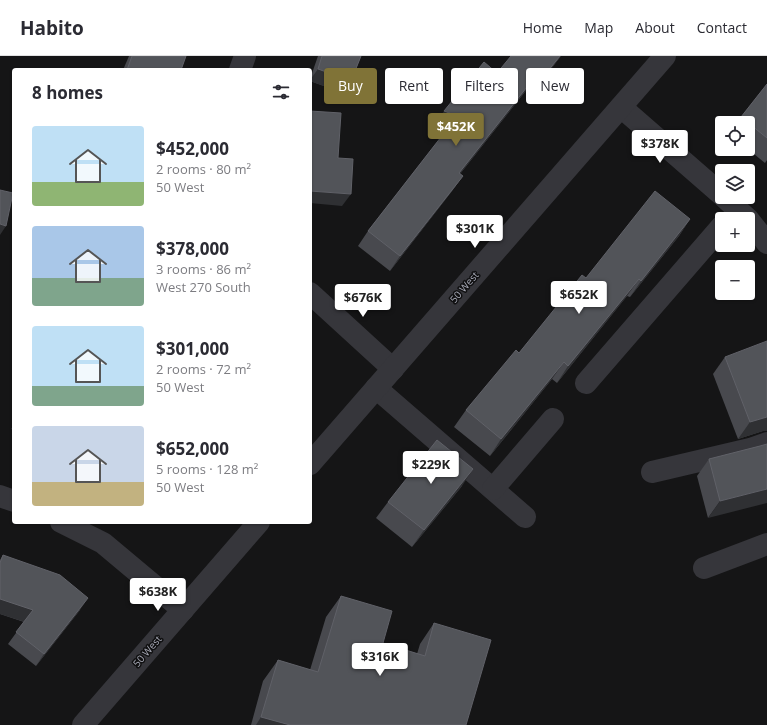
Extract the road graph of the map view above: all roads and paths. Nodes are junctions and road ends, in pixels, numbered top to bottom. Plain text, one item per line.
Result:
1 (245, 56) edge
2 (665, 56) edge
3 (241, 68) edge
4 (621, 107) junction
5 (728, 205) edge
6 (715, 234) edge
7 (767, 242) edge
8 (312, 295) edge
9 (393, 369) junction
10 (586, 383) dead end
11 (376, 388) junction
12 (553, 419) dead end
13 (767, 443) edge
14 (312, 462) edge
15 (652, 472) dead end
16 (493, 489) junction
17 (0, 496) edge
18 (12, 500) edge
19 (526, 517) dead end
20 (65, 524) edge
21 (257, 524) edge
22 (767, 544) edge
23 (704, 568) dead end
24 (183, 610) junction
25 (83, 725) edge

1 - 3 street
2 - 4 street, 50 West
4 - 5 street
4 - 9 street, 50 West
5 - 7 street
6 - 10 street
8 - 9 street
9 - 11 street, 50 West
11 - 14 street, 50 West
11 - 16 street
12 - 16 street
13 - 15 street
16 - 19 street
17 - 18 street
20 - 24 street
21 - 24 street, 50 West
22 - 23 street
24 - 25 street, 50 West

